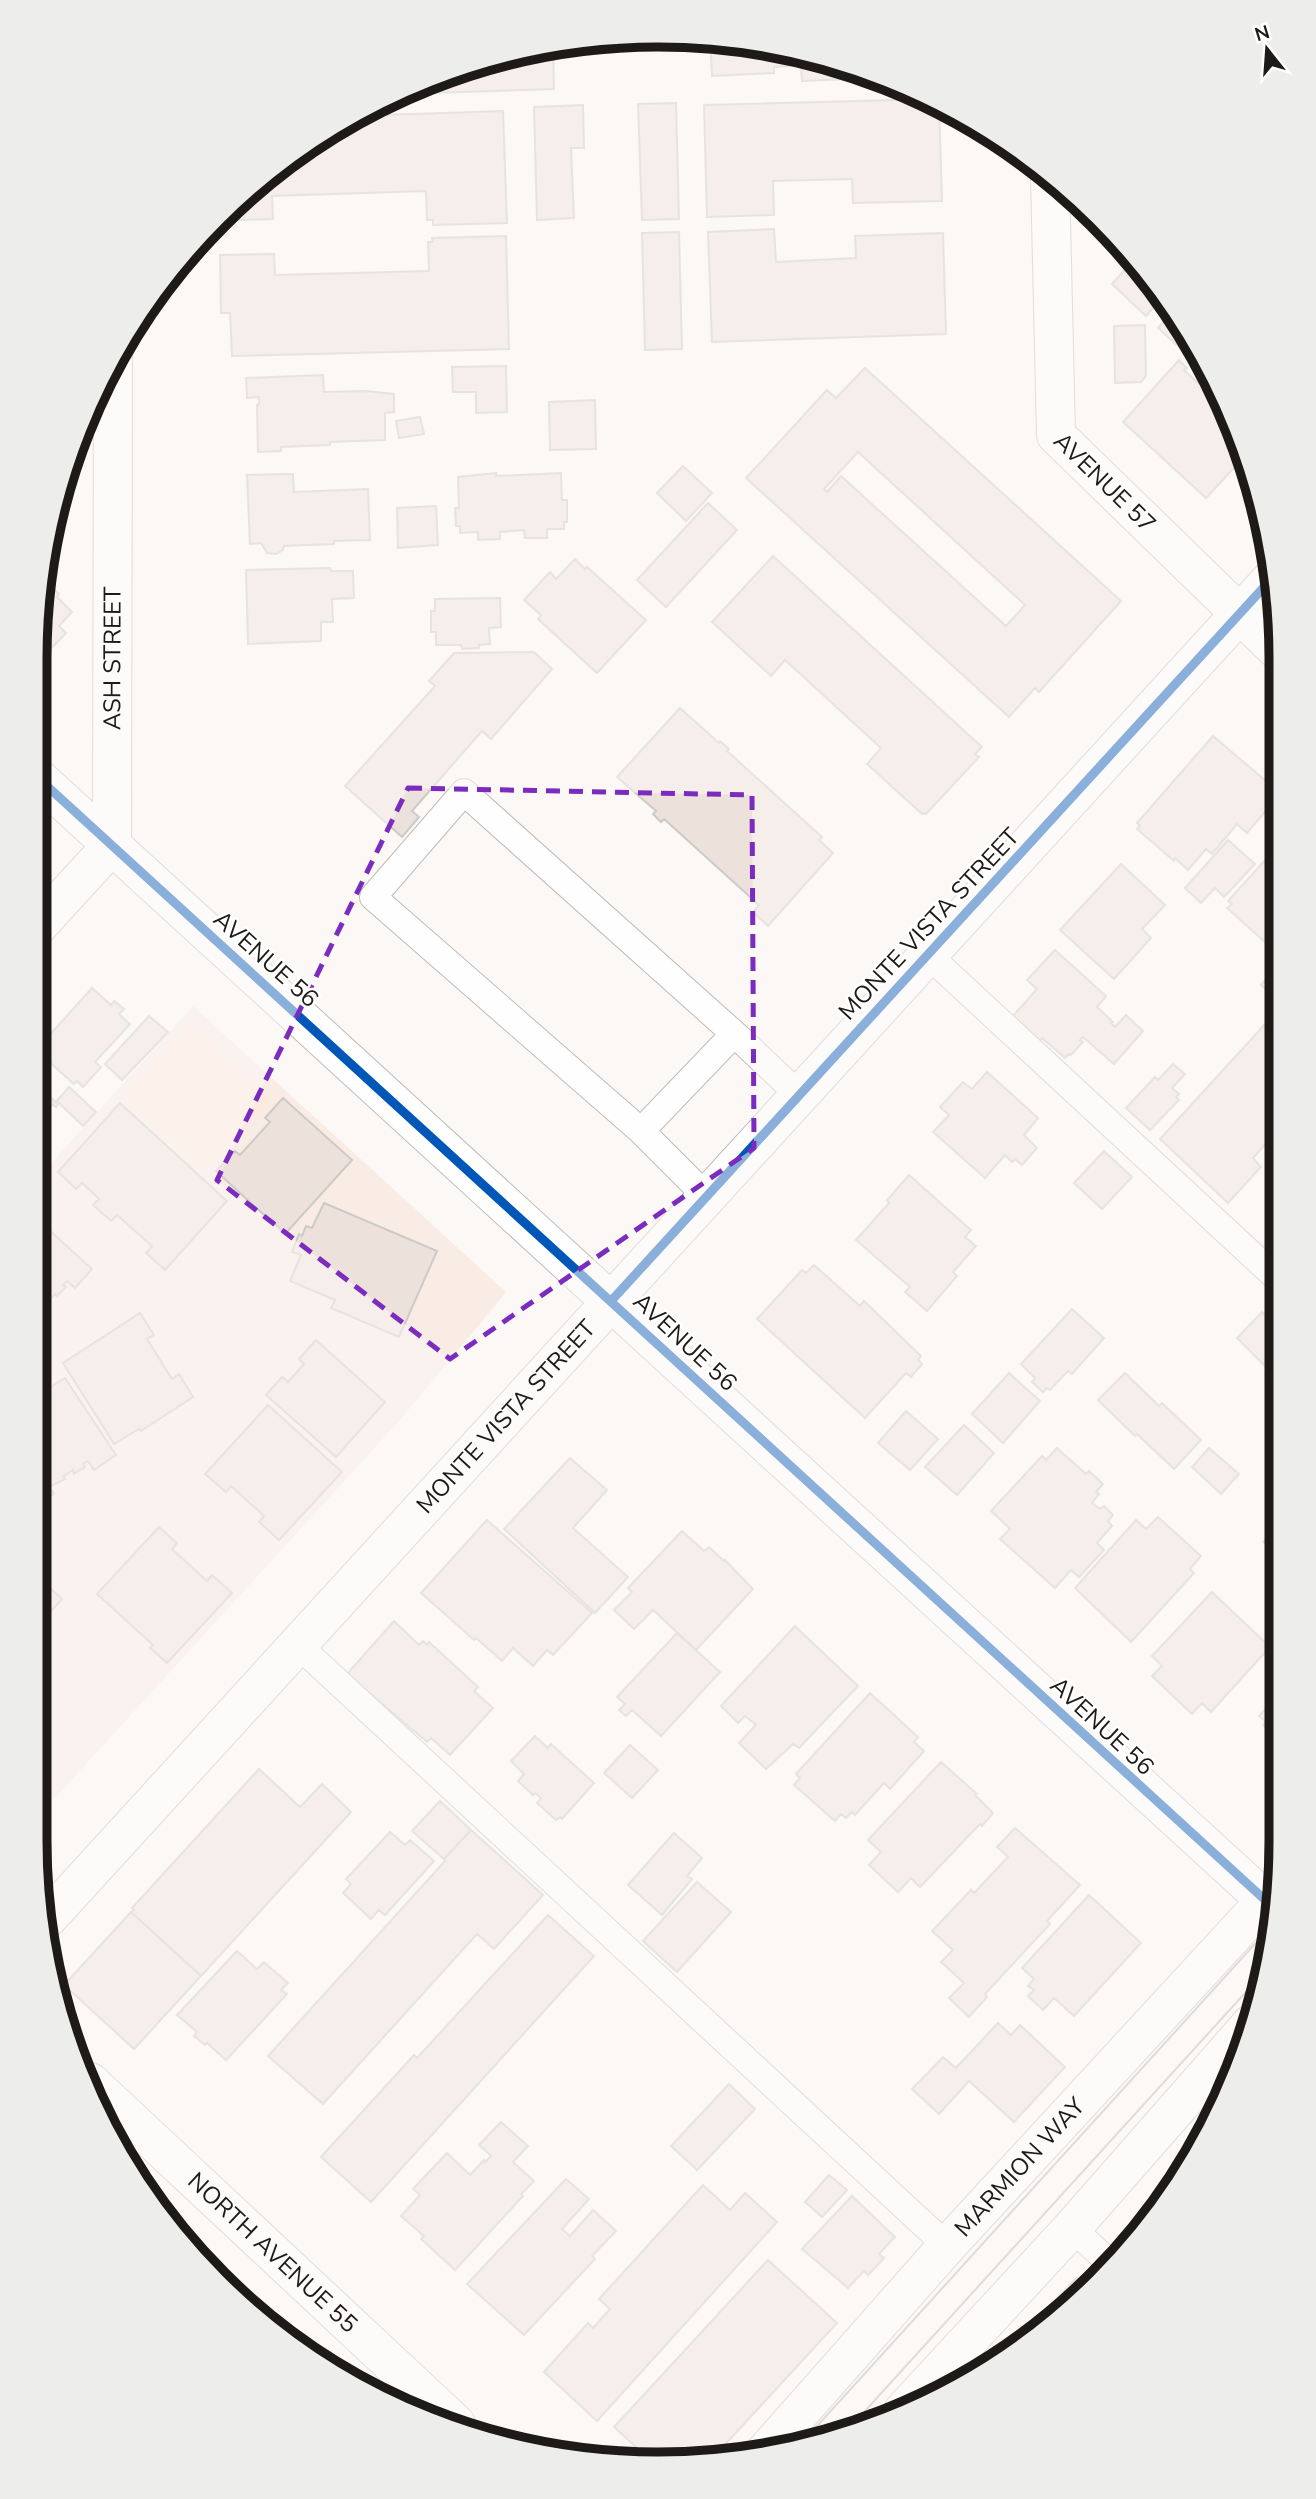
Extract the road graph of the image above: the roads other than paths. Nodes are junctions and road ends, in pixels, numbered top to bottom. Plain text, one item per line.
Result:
1 (1050, 190) edge
2 (113, 383) edge
3 (1265, 587) edge
4 (1239, 615) junction
5 (1268, 642) edge
6 (47, 786) edge
7 (112, 845) junction
8 (47, 916) edge
9 (927, 954) junction
10 (734, 1034) junction
11 (799, 1096) junction
12 (641, 1131) junction
13 (706, 1196) junction
14 (1269, 1271) edge
15 (612, 1300) junction
16 (298, 1645) junction
17 (1266, 1893) edge
18 (1265, 1908) edge
19 (51, 1914) edge
20 (1233, 2044) edge
21 (102, 2093) edge
22 (1072, 2228) junction
23 (947, 2246) junction
24 (1104, 2258) edge
25 (952, 2374) edge
26 (443, 2412) edge
27 (775, 2440) edge

1 - 4 street, AVENUE 57
2 - 7 street, ASH STREET
3 - 4 street, MONTE VISTA STREET
4 - 5 street, AVENUE 57
4 - 9 street, MONTE VISTA STREET
6 - 7 street, AVENUE 56
7 - 8 street
7 - 15 street, AVENUE 56
9 - 11 street, MONTE VISTA STREET
9 - 14 lane
10 - 11 lane
10 - 12 lane
10 - 12 lane
11 - 13 street, MONTE VISTA STREET
12 - 13 lane
13 - 15 street, MONTE VISTA STREET
15 - 16 street, MONTE VISTA STREET
15 - 17 street, AVENUE 56
16 - 19 street, MONTE VISTA STREET
16 - 23 lane
18 - 23 street, MARMION WAY
20 - 22 street
21 - 26 street, NORTH AVENUE 55
22 - 24 lane
22 - 25 street
23 - 27 street, MARMION WAY

